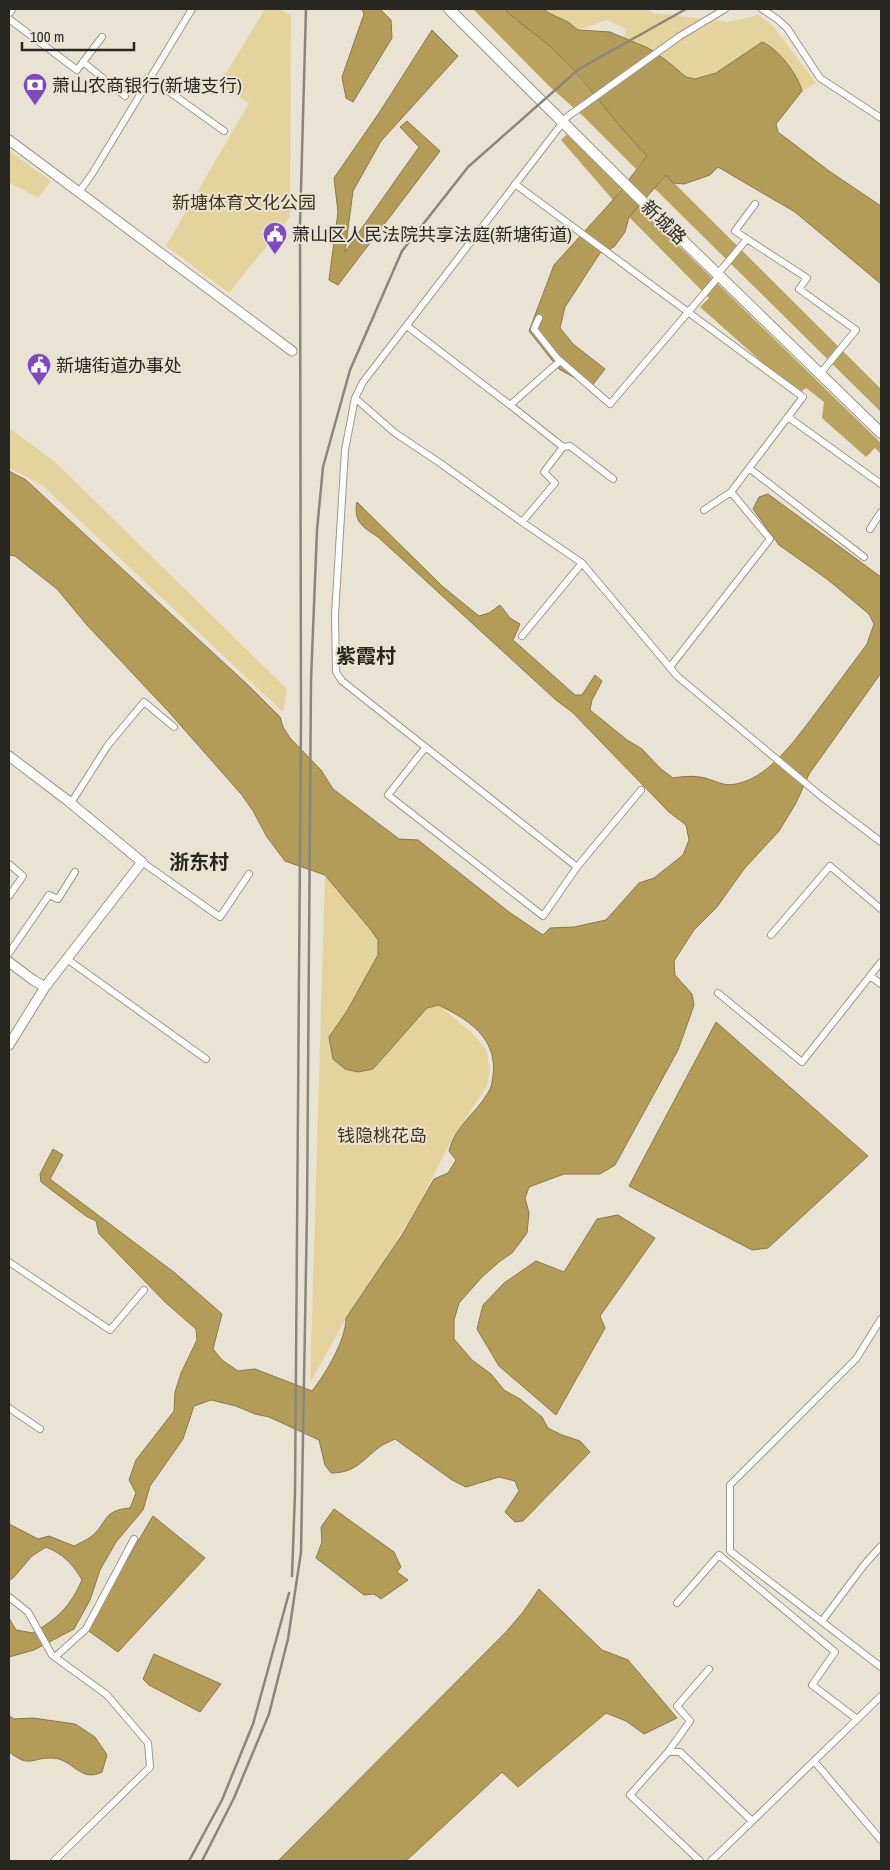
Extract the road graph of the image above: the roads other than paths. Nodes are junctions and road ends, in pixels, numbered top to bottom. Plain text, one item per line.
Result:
1 (192, 9) edge
2 (448, 9) edge
3 (457, 9) edge
4 (725, 9) edge
5 (762, 9) edge
6 (9, 19) edge
7 (102, 37) dead end
8 (83, 62) junction
9 (150, 78) junction
10 (125, 96) dead end
11 (881, 118) edge
12 (565, 119) junction
13 (224, 131) dead end
14 (9, 140) edge
15 (515, 184) junction
16 (79, 192) junction
17 (755, 204) dead end
18 (746, 239) junction
19 (720, 273) junction
20 (689, 313) junction
21 (539, 318) dead end
22 (406, 326) junction
23 (292, 351) dead end
24 (560, 361) junction
25 (824, 369) junction
26 (355, 398) junction
27 (510, 405) junction
28 (788, 417) junction
29 (881, 424) edge
30 (881, 433) edge
31 (563, 447) junction
32 (749, 468) junction
33 (613, 480) dead end
34 (881, 484) edge
35 (731, 492) junction
36 (704, 510) dead end
37 (881, 512) edge
38 (522, 522) junction
39 (870, 529) dead end
40 (864, 557) dead end
41 (582, 563) junction
42 (522, 636) dead end
43 (670, 667) junction
44 (174, 727) dead end
45 (425, 748) junction
46 (9, 756) edge
47 (641, 790) dead end
48 (72, 803) junction
49 (881, 842) edge
50 (142, 862) junction
51 (9, 864) edge
52 (577, 867) junction
53 (75, 872) dead end
54 (249, 874) dead end
55 (9, 896) edge
56 (881, 909) edge
57 (772, 935) dead end
58 (9, 953) edge
59 (67, 959) junction
60 (9, 962) edge
61 (881, 962) edge
62 (870, 976) junction
63 (881, 984) edge
64 (45, 988) junction
65 (718, 993) dead end
66 (9, 1045) edge
67 (206, 1059) dead end
68 (9, 1262) edge
69 (144, 1290) dead end
70 (881, 1320) edge
71 (9, 1408) edge
72 (40, 1429) dead end
73 (134, 1539) dead end
74 (881, 1546) edge
75 (9, 1597) edge
76 (677, 1603) dead end
77 (822, 1621) junction
78 (55, 1657) junction
79 (881, 1667) edge
80 (709, 1669) dead end
81 (881, 1696) edge
82 (856, 1720) junction
83 (668, 1752) junction
84 (814, 1761) junction
85 (752, 1821) junction
86 (881, 1840) edge
87 (54, 1861) edge
88 (700, 1861) edge
89 (711, 1861) edge

1 - 9 street
2 - 12 main road, 新城路
3 - 12 main road, 新城路
4 - 12 street
5 - 11 street
6 - 8 street
7 - 8 street
8 - 10 street
9 - 13 street
9 - 16 street
12 - 15 street
12 - 19 main road, 新城路
14 - 16 street
15 - 20 street
15 - 22 street
16 - 23 street
17 - 18 street
18 - 19 street
18 - 25 street
19 - 20 street
19 - 25 main road, 新城路
19 - 30 main road, 新城路
20 - 24 street
20 - 28 street
21 - 24 street
22 - 26 street
22 - 27 street
24 - 27 street
25 - 29 main road, 新城路
26 - 38 street
26 - 45 street
27 - 31 street
28 - 32 street
28 - 34 street
31 - 33 street
31 - 38 street
32 - 35 street
32 - 40 street
35 - 36 street
35 - 43 street
37 - 39 street
38 - 41 street
41 - 42 street
41 - 43 street
43 - 49 street
44 - 48 street
45 - 52 street
45 - 52 street
46 - 48 street
47 - 52 street
48 - 50 street
50 - 54 street
50 - 59 street
51 - 55 street
53 - 58 street
56 - 57 street
59 - 64 street
59 - 67 street
60 - 64 street
61 - 62 street
62 - 63 street
62 - 65 street
64 - 66 street
68 - 69 street
70 - 77 street
71 - 72 street
73 - 78 street
74 - 77 street
75 - 78 street
76 - 82 street
77 - 79 street
78 - 87 street
80 - 83 street
81 - 82 street
82 - 84 street
83 - 85 street
83 - 88 street
84 - 85 street
84 - 86 street
85 - 89 street

